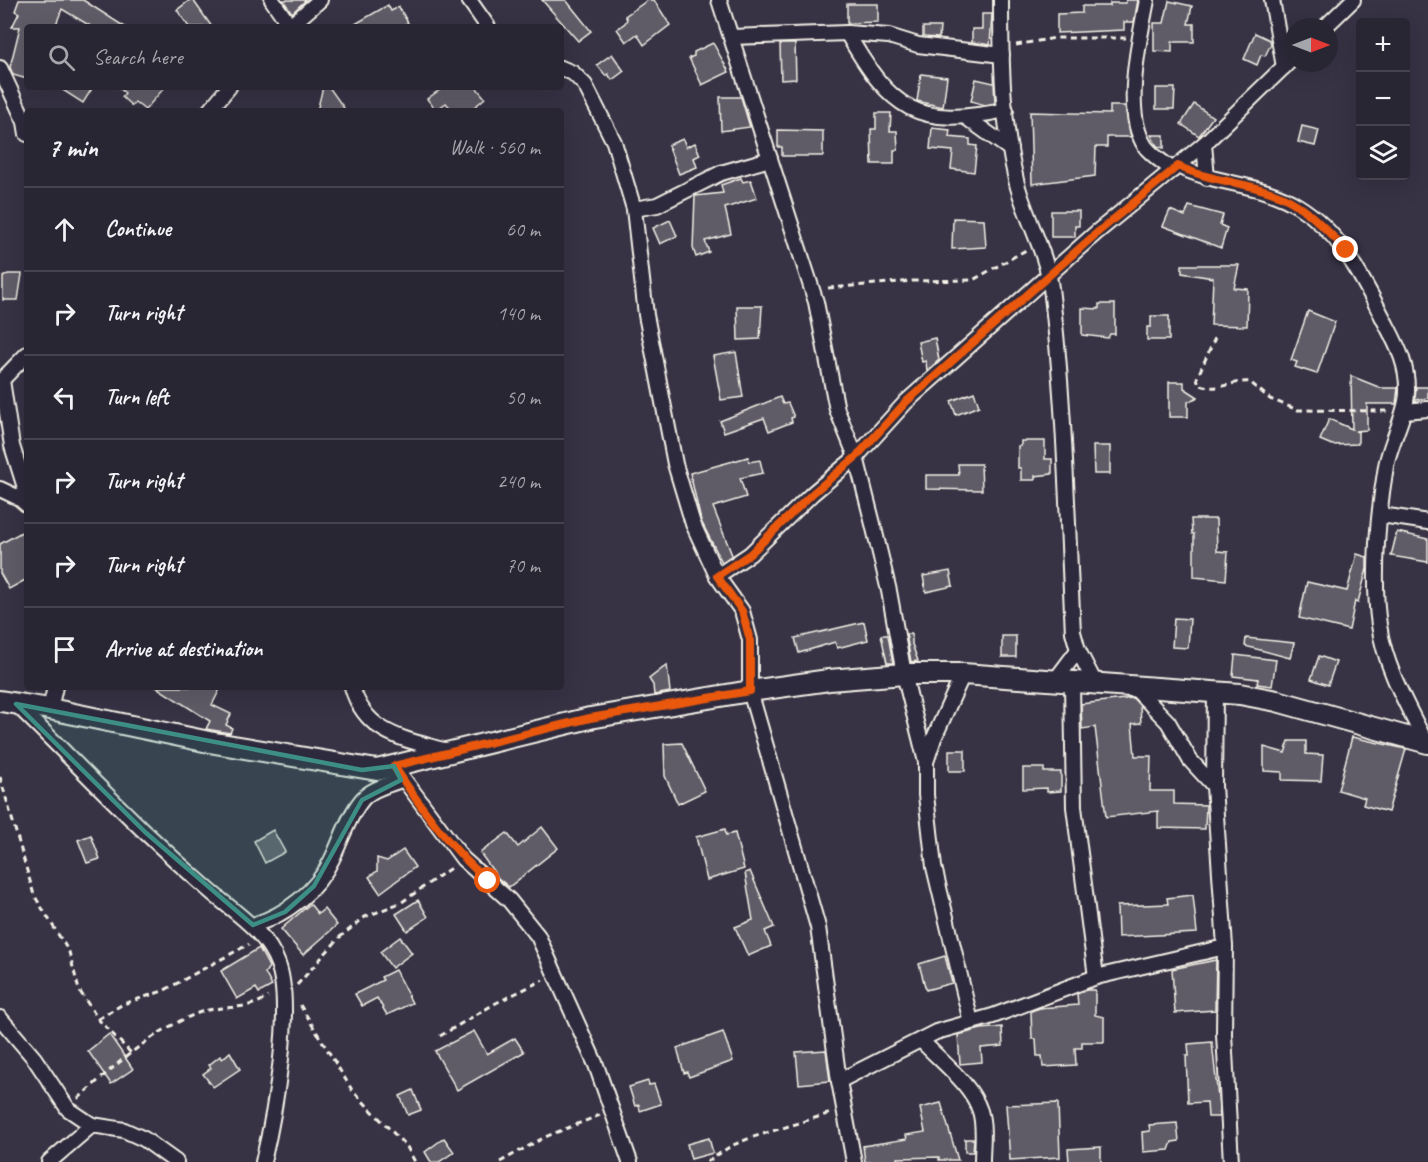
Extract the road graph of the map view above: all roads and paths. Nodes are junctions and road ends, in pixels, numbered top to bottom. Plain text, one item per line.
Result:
1 (272, 0) edge
2 (320, 0) edge
3 (469, 0) edge
4 (719, 0) edge
5 (1001, 0) edge
6 (1147, 0) edge
7 (1272, 0) edge
8 (1353, 0) edge
9 (1334, 18) edge
10 (289, 24) edge
11 (292, 24) edge
12 (486, 24) edge
13 (847, 33) junction
14 (731, 37) junction
15 (1140, 38) junction
16 (1284, 46) edge
17 (1002, 53) junction
18 (1284, 66) edge
19 (0, 68) edge
20 (564, 70) edge
21 (226, 90) edge
22 (212, 108) edge
23 (1006, 110) junction
24 (967, 118) junction
25 (24, 120) edge
26 (1204, 144) junction
27 (1010, 149) junction
28 (770, 159) junction
29 (1175, 168) junction
30 (1208, 177) junction
31 (634, 209) junction
32 (1038, 243) junction
33 (1049, 274) junction
34 (812, 288) junction
35 (1215, 338) dead end
36 (24, 357) edge
37 (1, 381) edge
38 (1428, 409) edge
39 (1404, 411) junction
40 (856, 457) junction
41 (24, 484) edge
42 (0, 489) edge
43 (24, 502) edge
44 (1381, 515) junction
45 (1428, 522) edge
46 (717, 576) junction
47 (1078, 650) junction
48 (904, 674) junction
49 (963, 674) junction
50 (1063, 682) junction
51 (1096, 685) junction
52 (1135, 688) junction
53 (54, 690) edge
54 (353, 690) edge
55 (750, 691) junction
56 (1215, 692) junction
57 (8, 703) edge
58 (50, 709) junction
59 (1427, 743) edge
60 (452, 752) junction
61 (926, 762) junction
62 (398, 773) junction
63 (0, 777) edge
64 (1214, 786) junction
65 (463, 859) junction
66 (257, 931) junction
67 (1225, 947) junction
68 (555, 973) junction
69 (1096, 977) junction
70 (286, 992) junction
71 (0, 1018) edge
72 (98, 1019) junction
73 (971, 1022) junction
74 (440, 1036) dead end
75 (921, 1040) junction
76 (131, 1053) junction
77 (838, 1081) junction
78 (68, 1109) junction
79 (844, 1109) junction
80 (612, 1110) junction
81 (92, 1125) junction
82 (50, 1162) edge
83 (176, 1162) edge
84 (263, 1162) edge
85 (415, 1162) edge
86 (500, 1162) edge
87 (630, 1162) edge
88 (707, 1162) edge
89 (854, 1162) edge
90 (982, 1162) edge
91 (1231, 1162) edge

1 - 10 street
2 - 11 street
3 - 12 street
4 - 14 street
5 - 17 street
6 - 15 street
7 - 16 street
8 - 9 street
13 - 14 street
13 - 17 street
13 - 24 street
14 - 28 street
15 - 17 path
15 - 29 street
17 - 23 street
18 - 26 street
19 - 25 street
20 - 31 street
21 - 22 street
23 - 24 street
23 - 27 street
24 - 27 street
26 - 29 street
26 - 30 street
27 - 32 street
28 - 31 street
28 - 34 street
29 - 30 street
29 - 33 street
30 - 39 street
31 - 46 street
32 - 33 street
32 - 34 path
33 - 40 street
33 - 47 street
34 - 40 street
35 - 39 path
36 - 37 street
37 - 41 street
38 - 39 street
39 - 44 street
40 - 46 street
40 - 48 street
42 - 43 street
44 - 45 street
44 - 59 street
46 - 55 street
47 - 50 street
47 - 51 street
48 - 49 street
48 - 55 street
48 - 61 street
49 - 50 street
49 - 61 street
50 - 51 street
50 - 69 street
51 - 52 street
52 - 56 street
52 - 64 street
53 - 58 street
54 - 60 street
55 - 60 street
55 - 77 street
56 - 59 street
56 - 64 street
57 - 58 street
57 - 66 street
58 - 62 street
60 - 62 street
61 - 73 street
62 - 65 street
62 - 66 street
63 - 72 path
64 - 67 street
65 - 68 street
65 - 70 path
66 - 70 street
66 - 72 path
67 - 69 street
67 - 91 street
68 - 74 path
68 - 80 street
69 - 73 street
70 - 76 path
70 - 84 street
70 - 85 path
71 - 78 street
72 - 76 path
73 - 75 street
75 - 77 street
75 - 90 street
76 - 78 path
77 - 79 street
78 - 81 street
79 - 88 path
79 - 89 street
80 - 86 path
80 - 87 street
81 - 82 street
81 - 83 street

